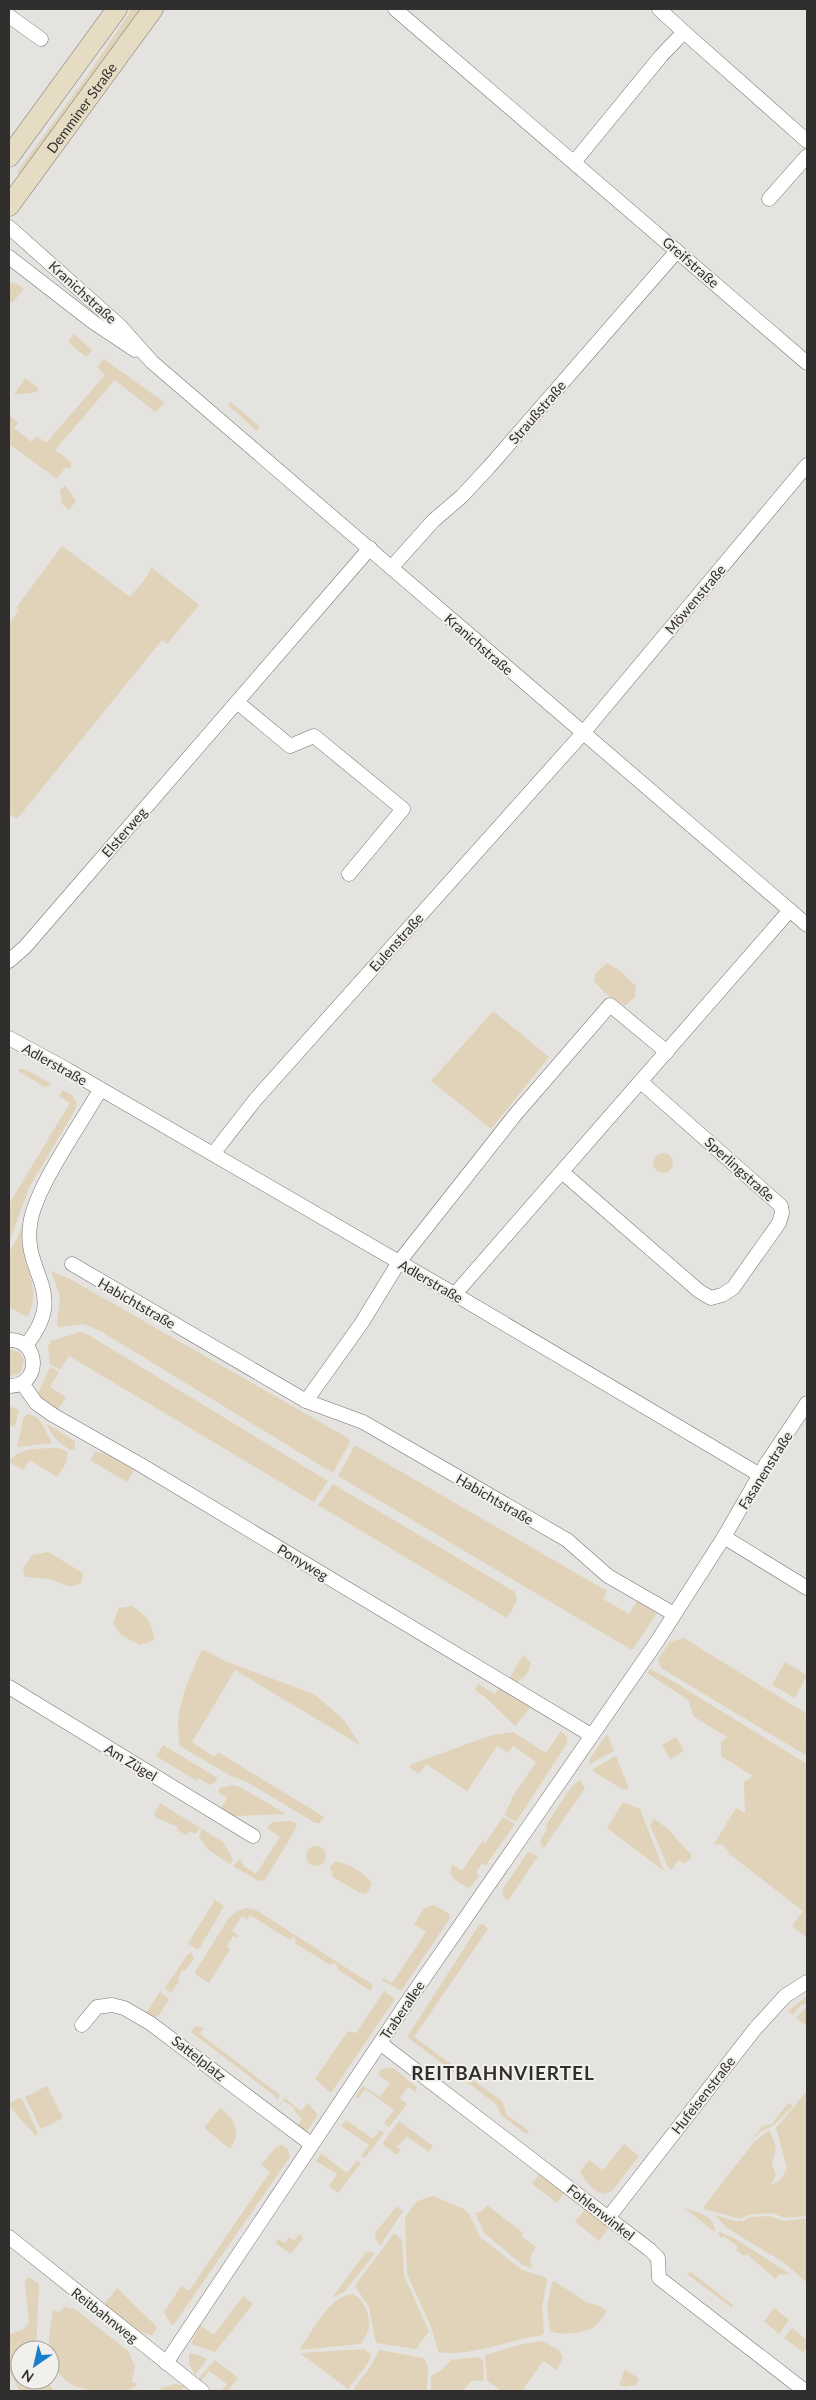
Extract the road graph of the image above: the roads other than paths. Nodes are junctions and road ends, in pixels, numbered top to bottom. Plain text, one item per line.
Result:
1 (117, 9) edge
2 (154, 9) edge
3 (395, 9) edge
4 (659, 9) edge
5 (9, 16) edge
6 (684, 32) junction
7 (41, 39) dead end
8 (807, 141) edge
9 (807, 156) edge
10 (9, 157) edge
11 (575, 161) junction
12 (769, 199) dead end
13 (9, 206) edge
14 (9, 227) edge
15 (677, 250) junction
16 (9, 257) edge
17 (152, 362) junction
18 (807, 363) edge
19 (807, 466) edge
20 (370, 548) junction
21 (391, 568) junction
22 (237, 702) junction
23 (583, 733) junction
24 (349, 874) dead end
25 (790, 910) junction
26 (806, 921) edge
27 (9, 961) edge
28 (9, 1038) edge
29 (667, 1052) junction
30 (641, 1082) junction
31 (100, 1090) junction
32 (213, 1154) junction
33 (562, 1172) junction
34 (399, 1262) junction
35 (72, 1264) dead end
36 (455, 1294) junction
37 (9, 1340) edge
38 (26, 1345) junction
39 (16, 1384) edge
40 (306, 1401) junction
41 (807, 1403) edge
42 (760, 1475) junction
43 (724, 1537) junction
44 (807, 1588) edge
45 (674, 1614) junction
46 (643, 1661) joint
47 (9, 1688) edge
48 (591, 1735) junction
49 (253, 1836) dead end
50 (807, 1982) edge
51 (82, 2025) dead end
52 (380, 2043) junction
53 (311, 2144) junction
54 (608, 2218) junction
55 (9, 2237) edge
56 (166, 2363) junction
57 (202, 2391) edge
58 (805, 2391) edge

1 - 10 main road
2 - 13 main road, Demminer Straße
3 - 11 street, Greifstraße
4 - 6 street
5 - 7 street
6 - 8 street
6 - 11 street
9 - 12 street
11 - 15 street, Greifstraße
14 - 17 street, Kranichstraße
15 - 18 street, Greifstraße
15 - 21 street, Straußstraße
16 - 17 street, Kranichstraße
17 - 20 street, Kranichstraße
19 - 23 street, Möwenstraße
20 - 21 street, Kranichstraße
20 - 22 street, Elsterweg
21 - 23 street, Kranichstraße
22 - 24 street
22 - 27 street, Elsterweg
23 - 25 street, Kranichstraße
23 - 32 street, Eulenstraße
25 - 26 street, Kranichstraße
25 - 29 street
28 - 31 street, Adlerstraße
29 - 30 street
29 - 34 street
30 - 33 street
30 - 33 street, Sperlingstraße
31 - 32 street, Adlerstraße
31 - 38 street, Adlerstraße
32 - 34 street, Adlerstraße
33 - 36 street
34 - 36 street, Adlerstraße
34 - 40 street
35 - 40 street, Habichtstraße
36 - 42 street, Adlerstraße
37 - 38 street
38 - 39 street, Ponyweg
39 - 48 street, Ponyweg
40 - 45 street, Habichtstraße
41 - 42 street, Fasanenstraße
42 - 43 street, Fasanenstraße
43 - 44 street
43 - 45 street, Fasanenstraße
45 - 46 street, Fasanenstraße
46 - 48 street, Traberallee
47 - 49 street, Am Zügel
48 - 52 street, Traberallee
50 - 54 street, Hufeisenstraße
51 - 53 street, Sattelplatz
52 - 53 street, Traberallee
52 - 54 street, Fohlenwinkel
53 - 56 street, Traberallee
54 - 58 street, Fohlenwinkel
55 - 56 street, Reitbahnweg
56 - 57 street, Reitbahnweg

